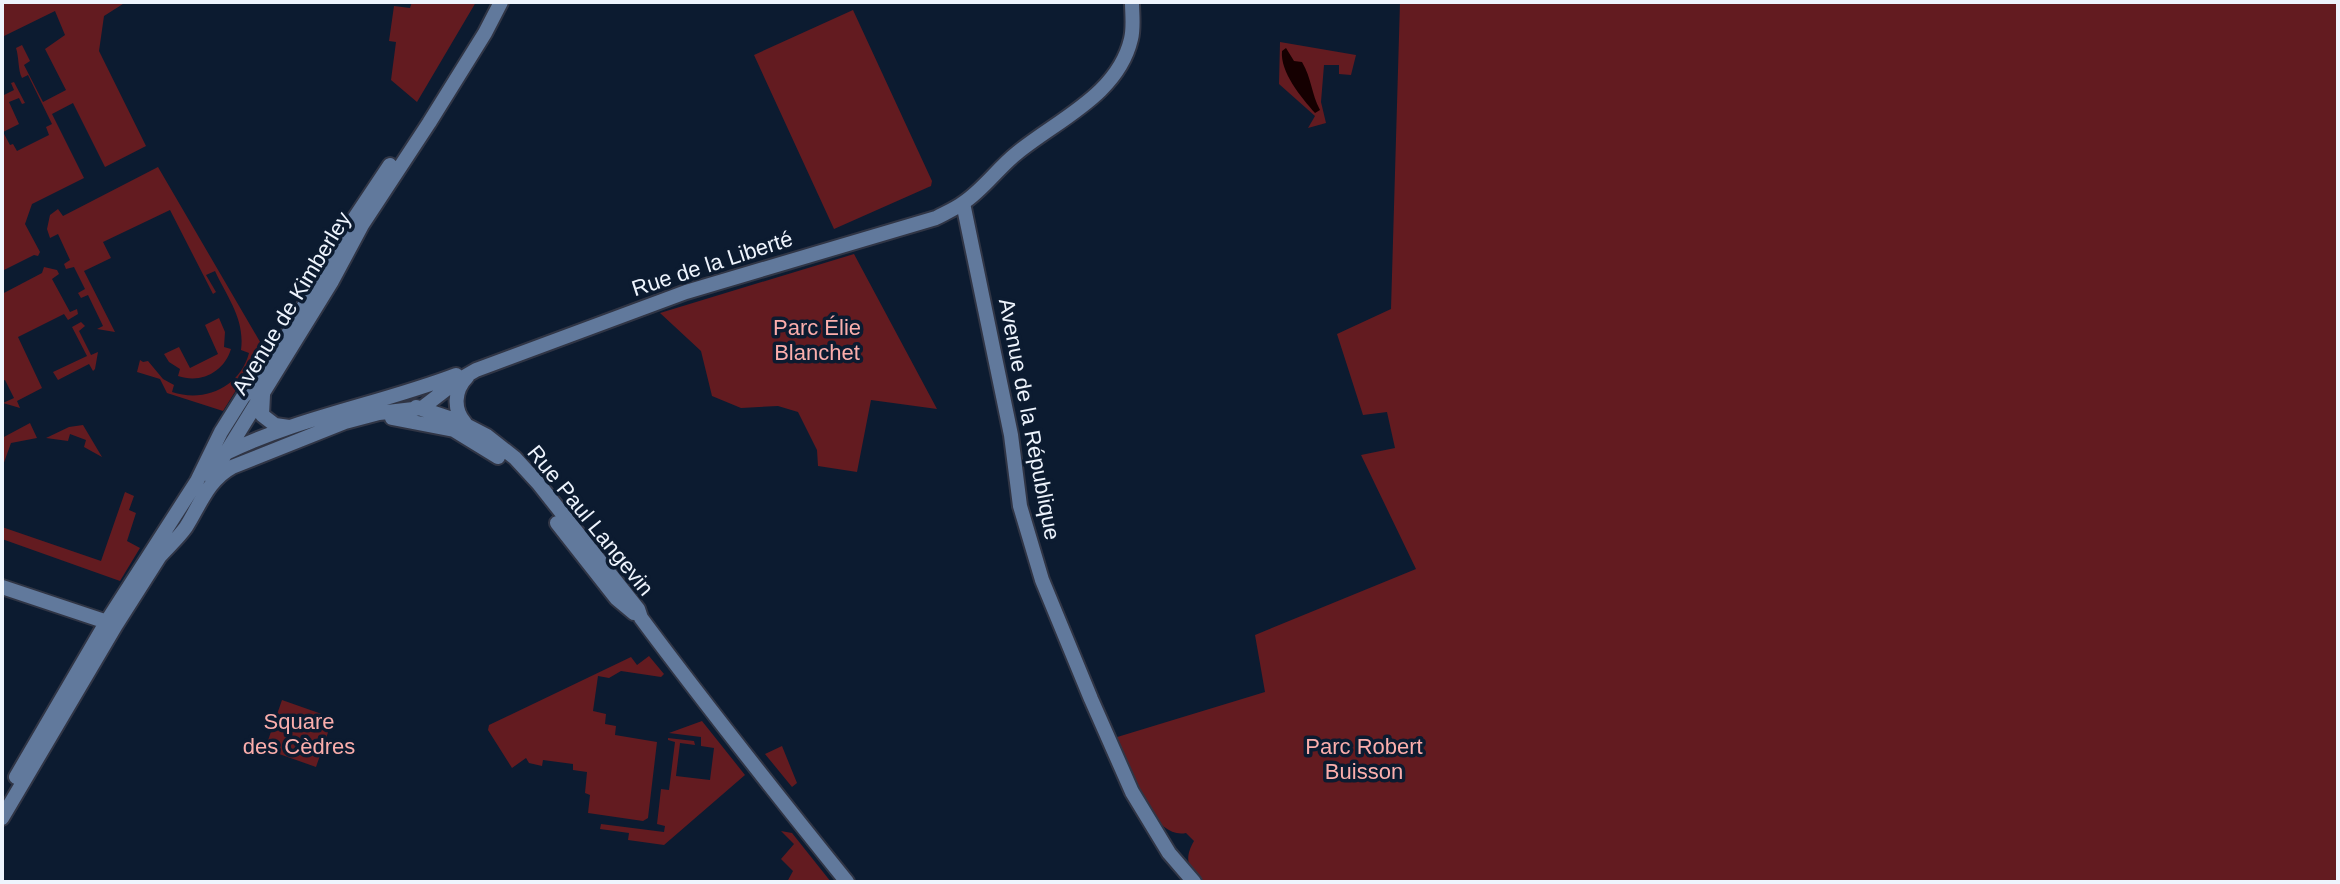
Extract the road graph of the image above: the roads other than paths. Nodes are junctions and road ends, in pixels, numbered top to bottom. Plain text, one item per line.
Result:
1 (493, 2) edge
2 (501, 2) edge
3 (1132, 2) edge
4 (963, 203) junction
5 (473, 372) junction
6 (447, 379) junction
7 (259, 389) junction
8 (372, 404) junction
9 (422, 408) junction
10 (363, 418) junction
11 (438, 426) junction
12 (468, 426) junction
13 (290, 427) junction
14 (227, 453) junction
15 (245, 462) junction
16 (197, 481) junction
17 (160, 556) junction
18 (2, 587) edge
19 (641, 618) junction
20 (112, 623) junction
21 (2, 801) edge
22 (2, 818) edge
23 (847, 882) edge
24 (1194, 882) edge

1 - 7 street, Avenue de Kimberley
2 - 7 street, Avenue de Kimberley
3 - 4 street
4 - 5 street, Rue de la Liberté
4 - 24 street, Avenue de la République
5 - 6 street, Rue de la Liberté
5 - 9 street, Rue de la Liberté
5 - 12 street
6 - 8 street, Rue de la Liberté
6 - 9 street
7 - 13 street
7 - 14 street
7 - 16 street, Avenue de Kimberley
8 - 9 street, Rue Paul Langevin
8 - 13 street
9 - 10 street
9 - 11 street
9 - 12 street, Rue Paul Langevin
10 - 11 street, Rue Paul Langevin
10 - 15 street
11 - 19 street, Rue Paul Langevin
12 - 19 street, Rue Paul Langevin
13 - 14 street
14 - 15 street
14 - 16 street
14 - 17 street
15 - 17 street
16 - 20 street, Avenue de Kimberley
17 - 20 street
18 - 20 street
19 - 23 street, Rue Paul Langevin
20 - 21 street
20 - 22 street

